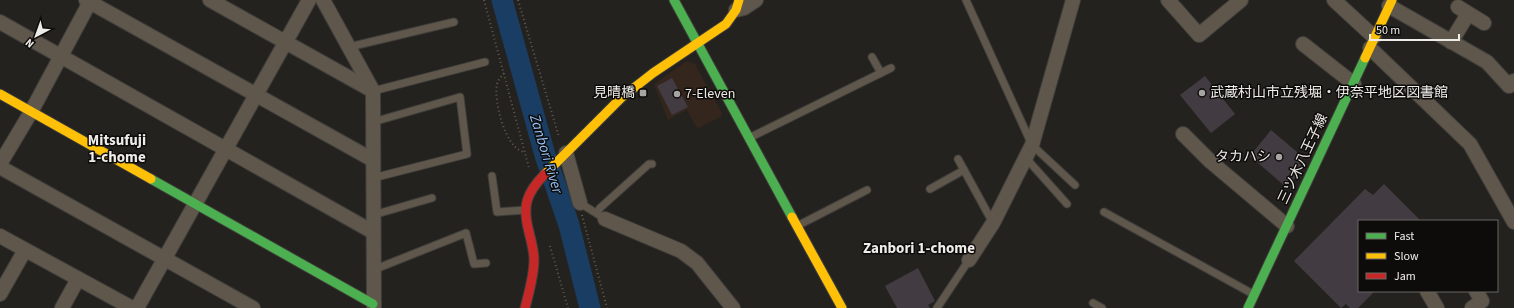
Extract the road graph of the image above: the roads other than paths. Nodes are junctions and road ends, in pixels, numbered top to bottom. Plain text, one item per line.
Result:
1 (210, 0) edge
2 (309, 0) edge
3 (323, 0) edge
4 (674, 0) edge
5 (756, 0) edge
6 (966, 0) edge
7 (1073, 0) edge
8 (1168, 0) edge
9 (1241, 0) edge
10 (1334, 0) edge
11 (89, 1) edge
12 (1391, 3) edge
13 (738, 5) edge
14 (0, 22) edge
15 (454, 22) dead end
16 (1484, 23) dead end
17 (285, 42) junction
18 (1451, 42) junction
19 (1372, 43) junction
20 (698, 44) junction
21 (1303, 44) dead end
22 (349, 47) junction
23 (61, 56) junction
24 (872, 57) dead end
25 (485, 62) dead end
26 (891, 68) dead end
27 (881, 73) junction
28 (1354, 84) junction
29 (1512, 86) edge
30 (373, 91) junction
31 (0, 94) edge
32 (256, 95) junction
33 (31, 112) junction
34 (373, 122) junction
35 (1182, 134) dead end
36 (749, 138) junction
37 (1032, 145) junction
38 (226, 149) junction
39 (564, 150) junction
40 (1025, 157) junction
41 (958, 159) dead end
42 (373, 160) junction
43 (652, 164) dead end
44 (0, 165) edge
45 (964, 170) junction
46 (492, 176) dead end
47 (373, 178) junction
48 (1075, 185) dead end
49 (930, 189) dead end
50 (867, 190) dead end
51 (432, 198) dead end
52 (580, 203) joint
53 (195, 204) junction
54 (1067, 204) dead end
55 (1510, 205) edge
56 (526, 210) junction
57 (1104, 212) dead end
58 (373, 215) junction
59 (601, 216) junction
60 (1514, 222) edge
61 (992, 223) junction
62 (797, 226) junction
63 (1287, 226) junction
64 (373, 232) junction
65 (0, 236) edge
66 (25, 250) junction
67 (165, 258) junction
68 (969, 260) joint
69 (486, 263) dead end
70 (373, 270) junction
71 (78, 279) junction
72 (1428, 292) edge
73 (1477, 292) edge
74 (0, 294) edge
75 (1254, 295) junction
76 (1093, 303) dead end
77 (374, 306) edge
78 (731, 307) edge
79 (62, 308) edge
80 (132, 308) edge
81 (137, 308) edge
82 (253, 308) edge
83 (525, 308) edge
84 (842, 308) edge
85 (937, 308) edge
86 (1102, 308) edge
87 (1248, 308) edge
88 (1437, 308) edge
89 (1472, 308) edge

1 - 17 street
2 - 17 street
3 - 22 street
4 - 20 street
5 - 13 street
6 - 37 lane
7 - 37 street
8 - 9 street
10 - 19 street
11 - 23 street
11 - 32 street
12 - 18 street
12 - 19 street, 三ツ木八王子線
13 - 20 street
14 - 23 street
15 - 22 lane
16 - 18 street
17 - 30 street
17 - 32 street
18 - 29 street
19 - 28 street, 三ツ木八王子線
19 - 55 street
20 - 36 street
20 - 39 street
21 - 28 street
22 - 30 street
23 - 33 street
23 - 38 street
24 - 27 lane
25 - 30 lane
26 - 27 lane
27 - 36 lane
28 - 63 street, 三ツ木八王子線
30 - 34 street
31 - 33 street
32 - 38 street
32 - 42 street
33 - 44 street
33 - 53 street
34 - 42 street
34 - 47 lane
35 - 63 street
36 - 62 street
37 - 40 street
37 - 48 lane
38 - 53 street
38 - 64 street
39 - 52 street
39 - 56 street
40 - 54 lane
40 - 61 street
41 - 45 lane
42 - 47 street
43 - 59 lane
44 - 67 street
45 - 49 lane
45 - 61 lane
46 - 56 lane
47 - 58 street
50 - 62 lane
51 - 58 lane
52 - 59 lane
53 - 67 street
53 - 77 street
55 - 60 street
56 - 83 street
57 - 75 lane
58 - 64 street
59 - 78 street
61 - 68 street
62 - 84 street
63 - 75 street, 三ツ木八王子線
64 - 70 street
65 - 66 street
66 - 71 street
66 - 74 street
67 - 81 street
67 - 82 street
68 - 85 lane
69 - 70 lane
70 - 77 street
71 - 79 street
71 - 80 street
72 - 88 street
73 - 89 street
75 - 87 street, 三ツ木八王子線
76 - 86 lane

